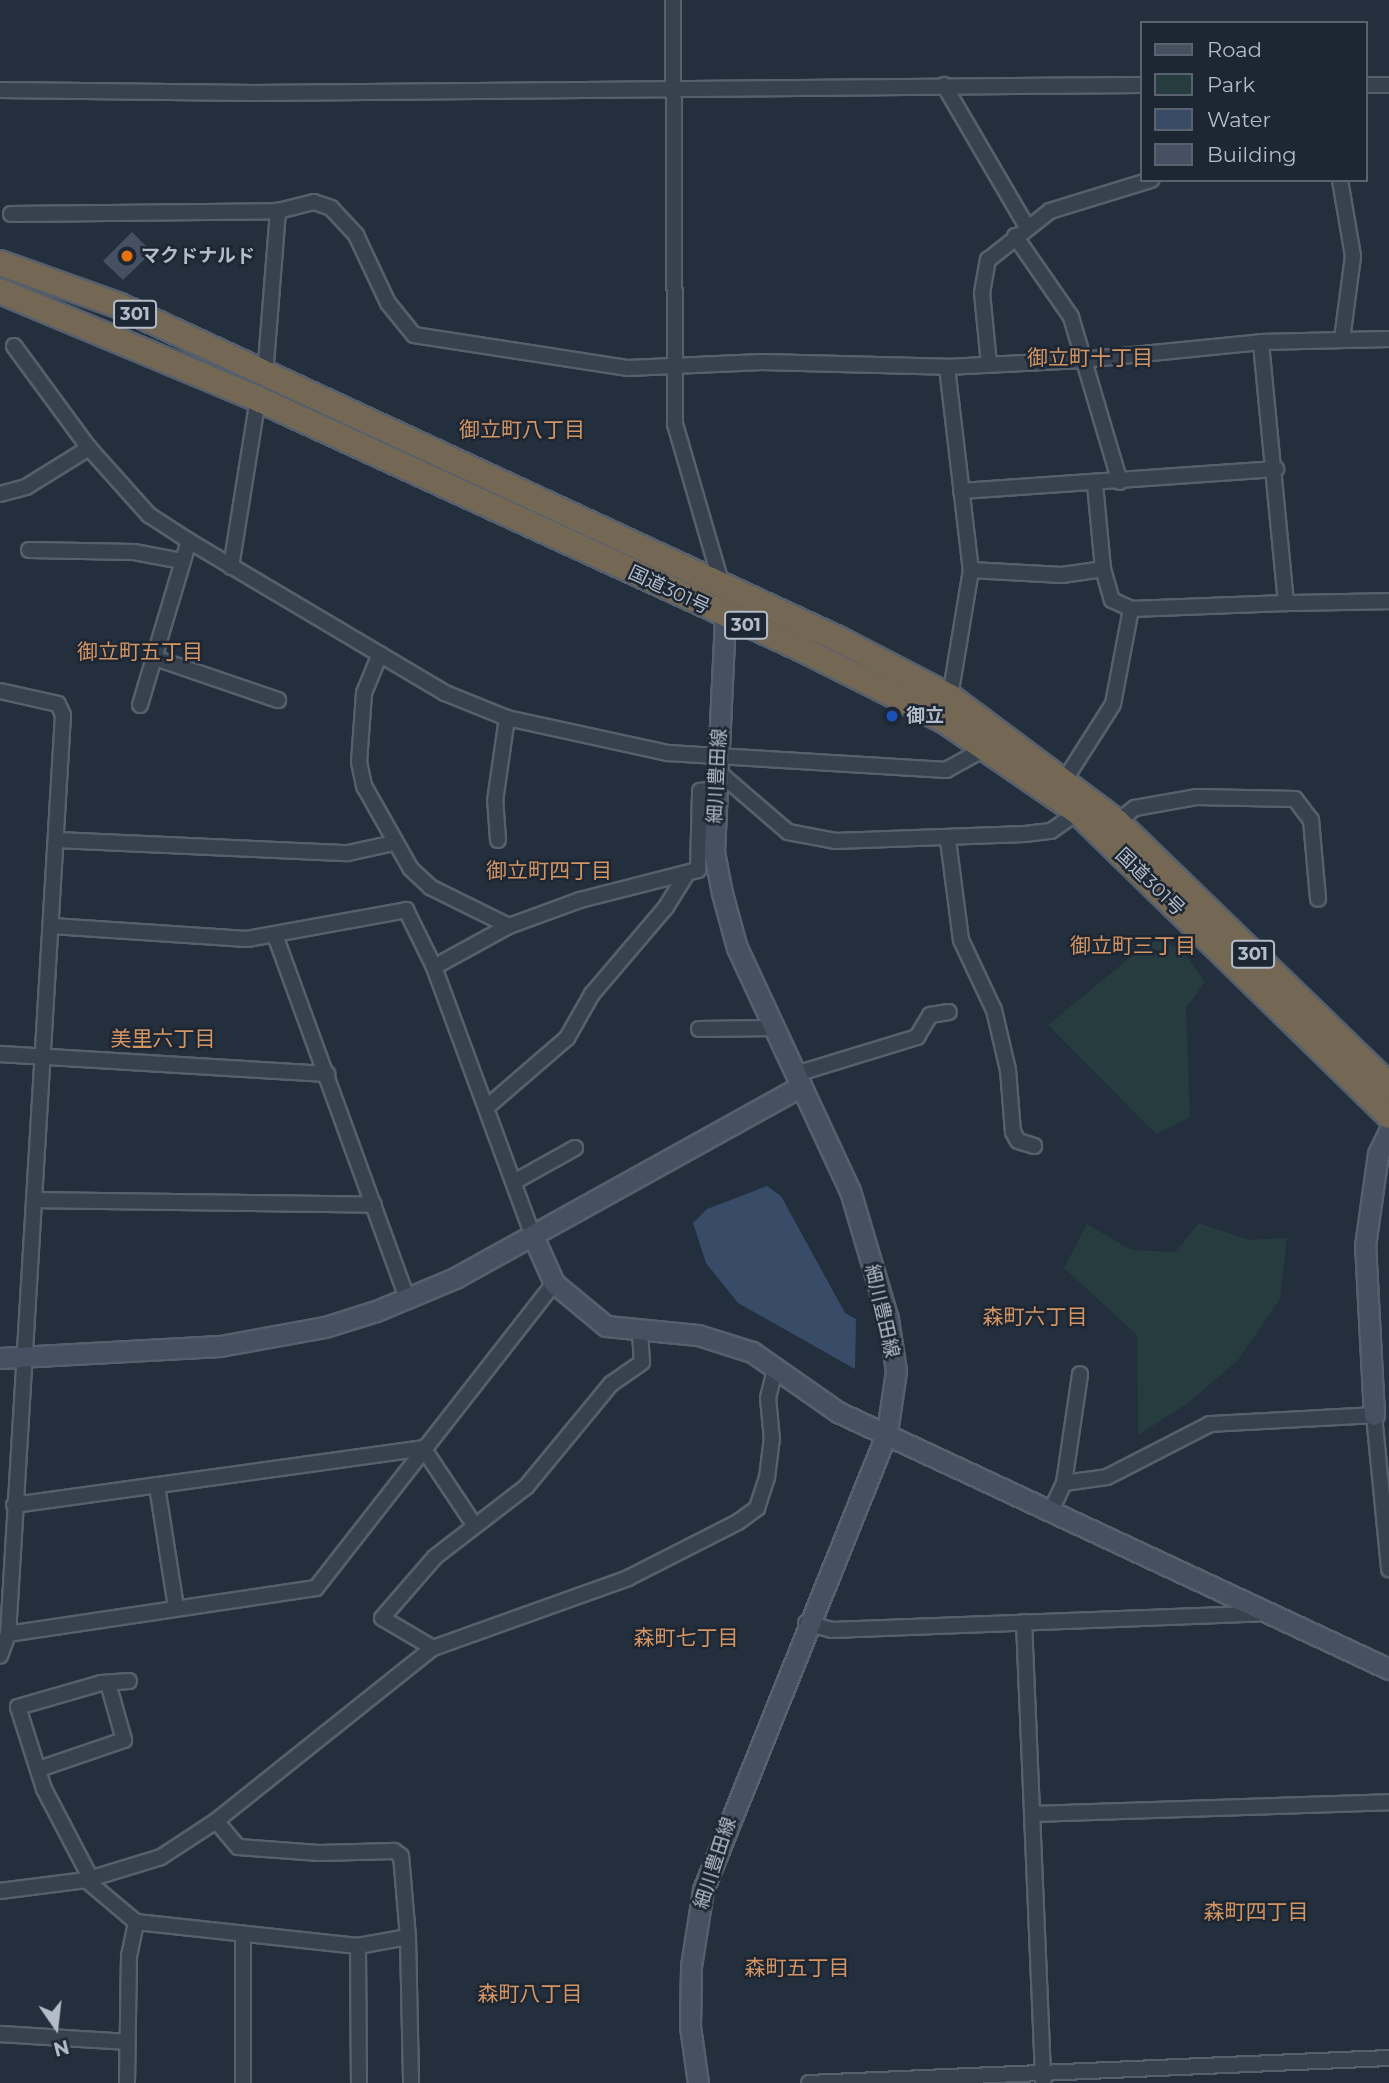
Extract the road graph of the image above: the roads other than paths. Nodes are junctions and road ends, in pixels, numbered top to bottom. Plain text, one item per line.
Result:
1 (673, 0) edge
2 (944, 85) junction
3 (1140, 85) edge
4 (1368, 85) edge
5 (1389, 85) edge
6 (673, 88) junction
7 (0, 90) edge
8 (1145, 182) edge
9 (1340, 182) edge
10 (278, 211) junction
11 (11, 214) dead end
12 (1021, 232) junction
13 (0, 263) edge
14 (0, 291) edge
15 (1342, 339) junction
16 (1389, 339) edge
17 (1261, 342) junction
18 (14, 346) dead end
19 (1082, 360) junction
20 (989, 364) junction
21 (676, 366) junction
22 (947, 367) junction
23 (262, 388) junction
24 (89, 447) junction
25 (1276, 469) junction
26 (1119, 482) junction
27 (1095, 484) junction
28 (961, 491) junction
29 (0, 494) edge
30 (188, 541) junction
31 (29, 550) dead end
32 (181, 561) junction
33 (230, 567) junction
34 (1103, 569) junction
35 (971, 570) junction
36 (722, 588) junction
37 (1389, 601) edge
38 (1286, 603) junction
39 (1131, 609) junction
40 (725, 616) junction
41 (380, 654) junction
42 (158, 659) junction
43 (0, 691) edge
44 (950, 697) junction
45 (278, 700) dead end
46 (140, 705) dead end
47 (507, 718) junction
48 (986, 748) junction
49 (717, 771) junction
50 (1064, 781) junction
51 (1078, 812) junction
52 (1117, 822) junction
53 (57, 840) junction
54 (498, 840) dead end
55 (948, 840) junction
56 (394, 843) junction
57 (687, 873) junction
58 (1318, 899) dead end
59 (52, 926) junction
60 (509, 926) junction
61 (276, 938) junction
62 (434, 967) junction
63 (949, 1012) dead end
64 (774, 1028) junction
65 (699, 1029) dead end
66 (0, 1055) edge
67 (43, 1056) junction
68 (327, 1074) junction
69 (798, 1080) junction
70 (1389, 1086) edge
71 (487, 1107) junction
72 (1389, 1116) edge
73 (1389, 1131) edge
74 (1034, 1146) dead end
75 (575, 1148) dead end
76 (514, 1182) junction
77 (36, 1200) junction
78 (374, 1205) junction
79 (533, 1236) junction
80 (554, 1283) junction
81 (407, 1297) junction
82 (640, 1332) junction
83 (22, 1357) junction
84 (0, 1358) edge
85 (776, 1367) junction
86 (1080, 1374) dead end
87 (1374, 1415) junction
88 (887, 1432) junction
89 (423, 1448) junction
90 (1064, 1483) junction
91 (157, 1486) junction
92 (14, 1505) junction
93 (1051, 1513) junction
94 (473, 1523) junction
95 (1389, 1569) edge
96 (176, 1608) junction
97 (1273, 1612) junction
98 (1024, 1622) junction
99 (806, 1623) junction
100 (8, 1634) junction
101 (433, 1648) junction
102 (0, 1656) edge
103 (1389, 1669) edge
104 (129, 1681) dead end
105 (108, 1683) junction
106 (39, 1769) junction
107 (1389, 1802) edge
108 (1032, 1814) junction
109 (216, 1821) junction
110 (88, 1880) junction
111 (0, 1891) edge
112 (136, 1922) junction
113 (243, 1936) junction
114 (408, 1937) junction
115 (358, 1947) junction
116 (0, 2034) edge
117 (126, 2042) junction
118 (1389, 2058) edge
119 (1043, 2077) edge
120 (127, 2083) edge
121 (243, 2083) edge
122 (359, 2083) edge
123 (411, 2083) edge
124 (698, 2083) edge
125 (809, 2083) edge

1 - 6 street
2 - 3 street
2 - 6 street
2 - 12 street
4 - 5 street
6 - 7 street
6 - 21 street
8 - 12 street
9 - 15 street
10 - 11 street
10 - 21 street
10 - 23 street
12 - 19 street
12 - 20 street
13 - 23 highway, 国道301号 / 301
14 - 23 highway, 国道301号 / 301
15 - 16 street
15 - 17 street
17 - 19 street
17 - 25 street
18 - 24 street
19 - 20 street
19 - 26 street
20 - 22 street
21 - 22 street
21 - 36 street
22 - 28 street
23 - 33 street
23 - 36 highway, 国道301号 / 301
23 - 40 highway, 国道301号 / 301
24 - 29 street
24 - 30 street
25 - 26 street
25 - 38 street
26 - 27 street
27 - 28 street
27 - 34 street
28 - 35 street
30 - 32 street
30 - 33 street
31 - 32 street
32 - 42 street
33 - 41 street
34 - 35 street
34 - 39 street
35 - 44 street
36 - 40 street
36 - 44 highway, 国道301号 / 301
37 - 38 street
38 - 39 street
39 - 50 street
40 - 48 highway, 国道301号 / 301
40 - 49 street, 細川豊田線
41 - 47 street
41 - 56 street
42 - 45 street
42 - 46 street
43 - 53 street
44 - 50 highway, 国道301号 / 301
47 - 49 street
47 - 54 street
48 - 49 street
48 - 51 highway, 国道301号 / 301
49 - 55 street
49 - 57 street
49 - 64 street, 細川豊田線
50 - 52 highway, 国道301号 / 301
51 - 55 street
51 - 72 highway, 国道301号 / 301
52 - 58 street
52 - 70 highway, 国道301号 / 301
53 - 56 street
53 - 59 street
55 - 74 street
56 - 60 street
57 - 60 street
57 - 71 street
59 - 61 street
59 - 67 street
60 - 62 street
61 - 62 street
61 - 68 street
62 - 71 street
63 - 69 street
64 - 65 street
64 - 69 street, 細川豊田線
66 - 67 street
67 - 68 street
67 - 77 street
68 - 78 street
69 - 79 street
69 - 88 street, 細川豊田線
71 - 76 street
73 - 87 street
75 - 76 street
76 - 79 street
77 - 78 street
77 - 83 street
78 - 81 street
79 - 80 street
79 - 81 street
80 - 82 street
80 - 89 street
81 - 83 street
82 - 85 street
82 - 94 street
83 - 84 street
83 - 92 street
85 - 88 street
85 - 101 street
86 - 90 street
87 - 90 street
87 - 95 street
88 - 93 street
88 - 99 street, 細川豊田線
89 - 91 street
89 - 94 street
89 - 96 street
90 - 93 street
91 - 92 street
91 - 96 street
92 - 100 street
93 - 97 street
94 - 101 street
96 - 100 street
97 - 98 street
97 - 103 street
98 - 99 street
98 - 108 street
99 - 124 street, 細川豊田線
100 - 102 street
101 - 109 street
104 - 105 street
105 - 106 street
105 - 106 street
106 - 110 street
107 - 108 street
108 - 119 street
109 - 110 street
109 - 114 street
110 - 111 street
110 - 112 street
112 - 113 street
112 - 117 street
113 - 115 street
113 - 121 street
114 - 115 street
114 - 123 street
115 - 122 street
116 - 117 street
117 - 120 street
118 - 119 street
119 - 125 street

